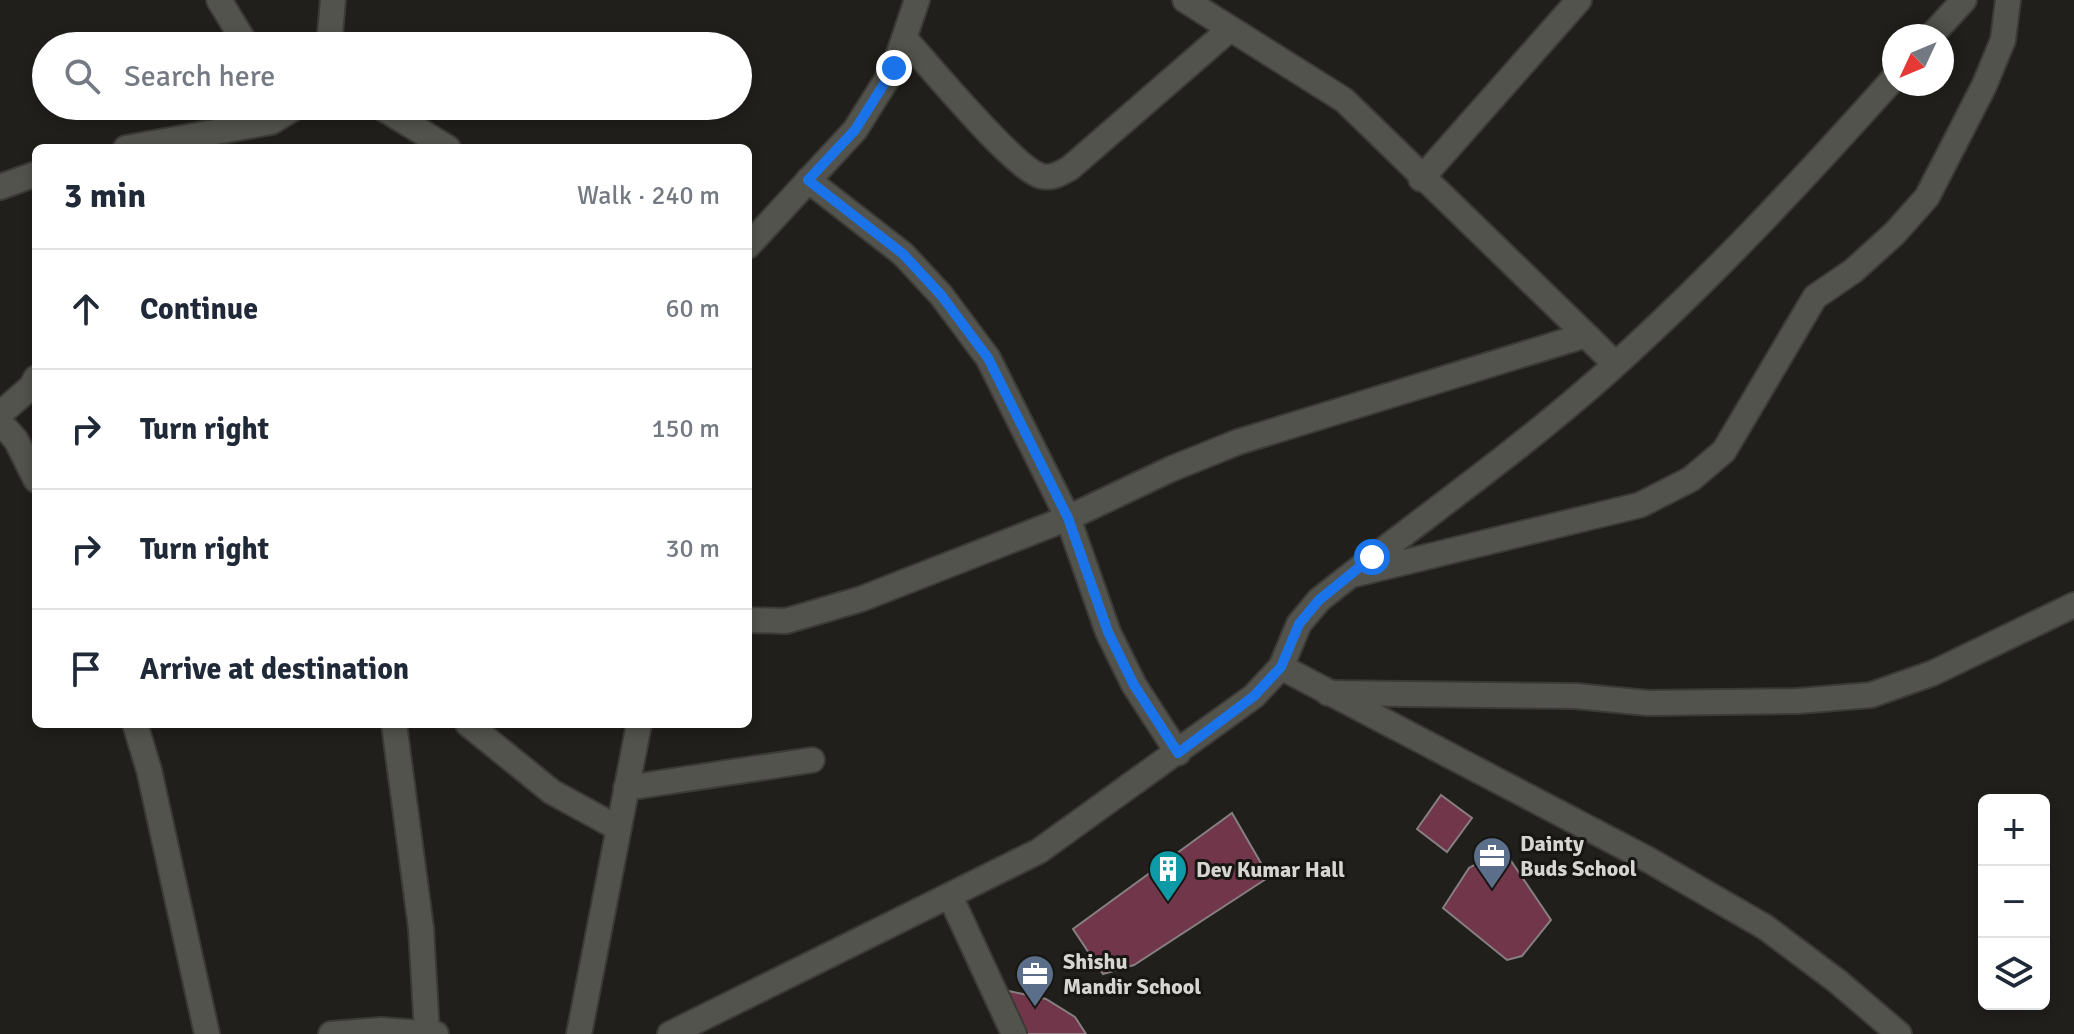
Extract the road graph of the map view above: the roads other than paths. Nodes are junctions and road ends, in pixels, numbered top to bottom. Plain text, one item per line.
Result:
1 (219, 0) edge
2 (333, 0) edge
3 (917, 0) edge
4 (1185, 0) edge
5 (1577, 0) edge
6 (1964, 0) edge
7 (2008, 0) edge
8 (1942, 24) edge
9 (1230, 29) junction
10 (238, 32) edge
11 (330, 32) edge
12 (905, 39) junction
13 (1882, 91) edge
14 (244, 120) edge
15 (402, 120) edge
16 (143, 144) edge
17 (441, 144) edge
18 (32, 175) edge
19 (1421, 179) junction
20 (808, 180) junction
21 (0, 187) edge
22 (752, 242) edge
23 (1586, 335) junction
24 (1615, 364) junction
25 (32, 385) edge
26 (0, 414) edge
27 (0, 422) edge
28 (32, 472) edge
29 (1068, 518) junction
30 (1350, 575) junction
31 (2074, 605) edge
32 (752, 620) edge
33 (1281, 667) junction
34 (1328, 693) junction
35 (136, 728) edge
36 (395, 728) edge
37 (473, 728) edge
38 (638, 728) edge
39 (1178, 753) junction
40 (812, 760) dead end
41 (626, 788) junction
42 (618, 828) junction
43 (950, 896) junction
44 (431, 1033) edge
45 (207, 1034) edge
46 (331, 1034) edge
47 (579, 1034) edge
48 (670, 1034) edge
49 (1014, 1034) edge
50 (1899, 1034) edge

1 - 10 street
2 - 11 street
3 - 12 street
4 - 9 street
5 - 19 street
6 - 8 street
7 - 30 street
9 - 12 street
9 - 19 street
12 - 20 street
13 - 24 street
14 - 16 street
15 - 17 street
18 - 21 street
19 - 23 street
20 - 22 street
20 - 29 street
23 - 24 street
23 - 29 street
24 - 30 street
25 - 26 street
27 - 28 street
29 - 32 street
29 - 39 street
30 - 33 street
31 - 34 street
33 - 34 street
33 - 39 street
34 - 50 street
35 - 45 street
36 - 44 street
37 - 42 street
38 - 41 street
39 - 43 street
40 - 41 street
41 - 42 street
42 - 47 street
43 - 48 street
43 - 49 street
44 - 46 street

